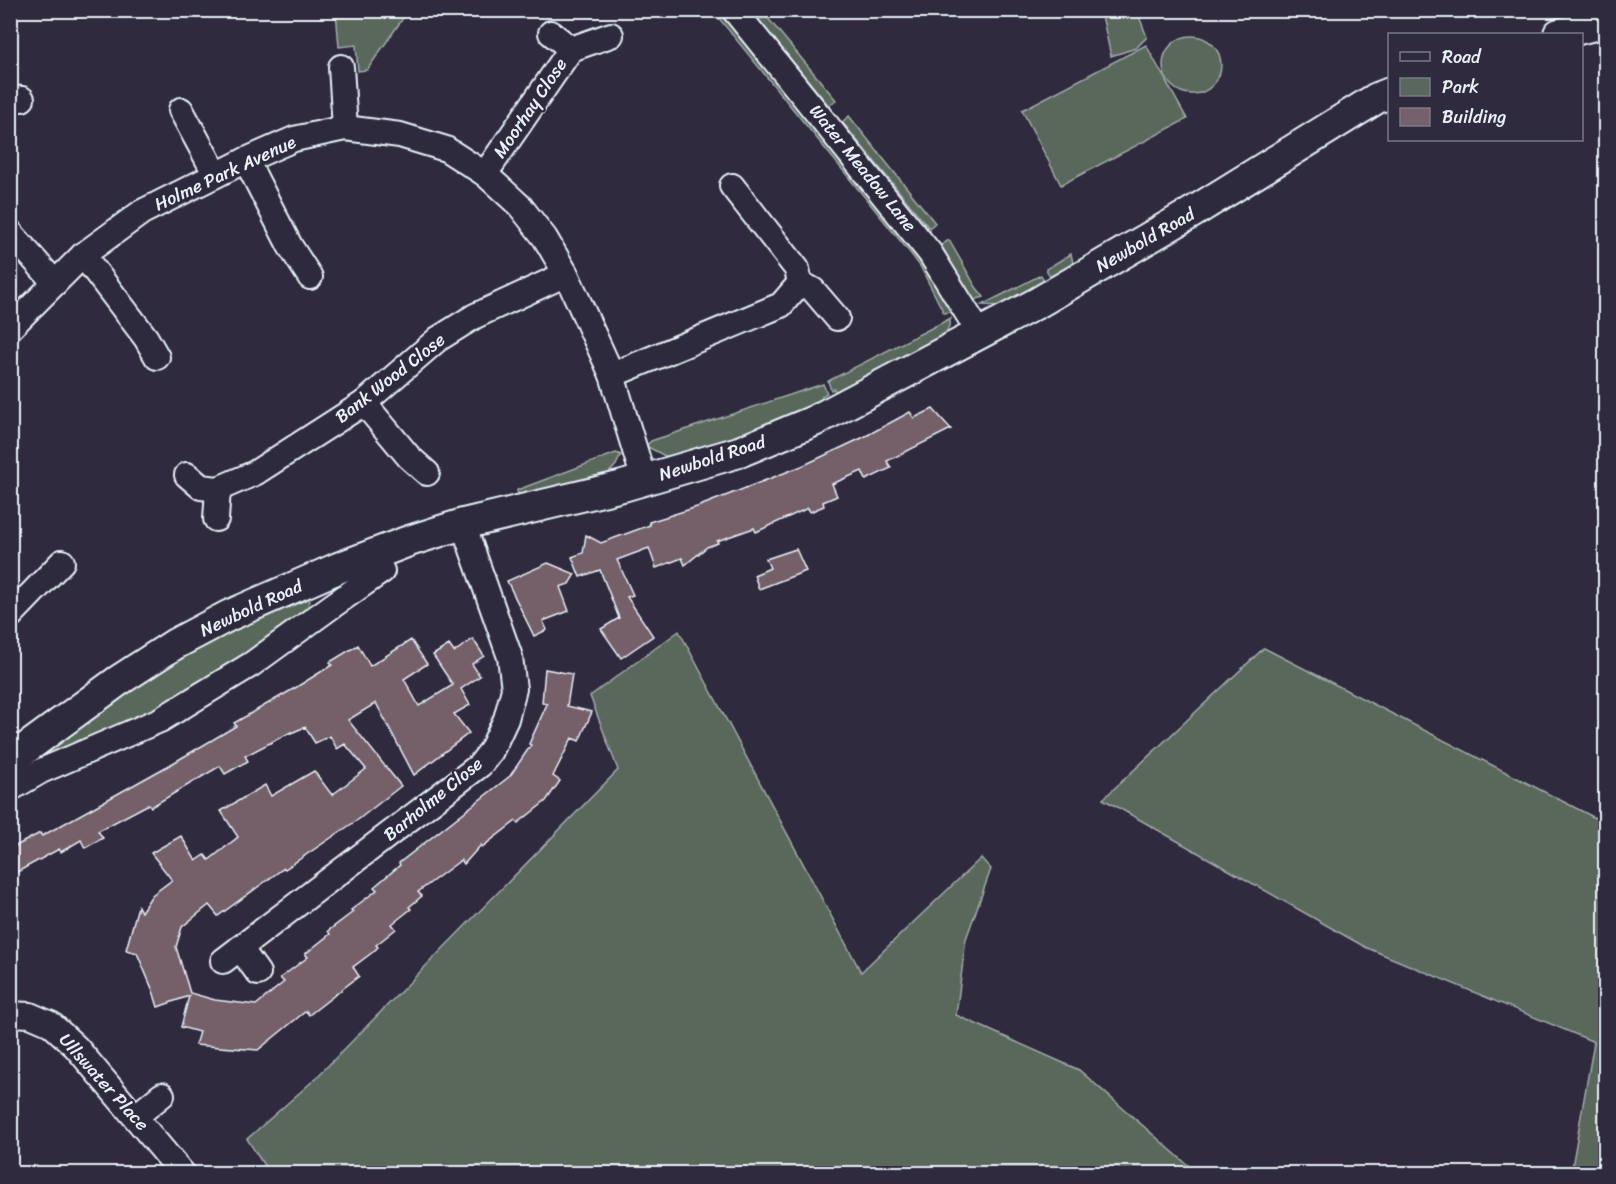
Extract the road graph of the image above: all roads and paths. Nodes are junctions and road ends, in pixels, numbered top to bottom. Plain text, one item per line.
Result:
1 (734, 10) edge
2 (1605, 22) edge
3 (551, 33) dead end
4 (1563, 33) edge
5 (611, 35) dead end
6 (570, 49) junction
7 (341, 67) dead end
8 (1388, 93) edge
9 (181, 110) dead end
10 (345, 128) junction
11 (246, 160) junction
12 (485, 174) junction
13 (216, 175) junction
14 (732, 186) dead end
15 (10, 232) edge
16 (82, 255) junction
17 (566, 274) junction
18 (310, 277) dead end
19 (56, 283) junction
20 (800, 283) junction
21 (837, 318) dead end
22 (10, 328) edge
23 (980, 334) junction
24 (157, 357) dead end
25 (612, 375) junction
26 (363, 403) junction
27 (427, 473) dead end
28 (187, 475) dead end
29 (644, 480) junction
30 (218, 489) junction
31 (216, 519) dead end
32 (463, 524) junction
33 (62, 562) dead end
34 (382, 571) dead end
35 (10, 616) edge
36 (10, 760) edge
37 (10, 789) edge
38 (258, 973) dead end
39 (10, 1014) edge
40 (162, 1095) dead end
41 (135, 1117) junction
42 (183, 1173) edge

1 - 23 street, Water Meadow Lane
2 - 4 main road
3 - 6 street
5 - 6 street, Moorhay Close
6 - 12 street, Moorhay Close
7 - 10 street
8 - 23 main road, Newbold Road
9 - 13 street
10 - 11 street, Holme Park Avenue
10 - 12 street, Holme Park Avenue
11 - 13 street, Holme Park Avenue
11 - 18 street
12 - 17 street, Holme Park Avenue
13 - 16 street, Holme Park Avenue
14 - 20 street
15 - 19 street
16 - 19 street, Holme Park Avenue
16 - 24 street
17 - 25 street, Holme Park Avenue
17 - 26 street, Bank Wood Close
19 - 22 street, Holme Park Avenue
20 - 21 street
20 - 25 street
23 - 29 main road, Newbold Road
25 - 29 street, Holme Park Avenue
26 - 27 street
26 - 30 street, Bank Wood Close
28 - 30 street
29 - 32 main road, Newbold Road
30 - 31 street
32 - 36 main road, Newbold Road
32 - 38 street, Barholme Close
33 - 35 street
34 - 37 street, Newbold Road
39 - 41 street, Ullswater Place
40 - 41 street
41 - 42 street, Ullswater Place

